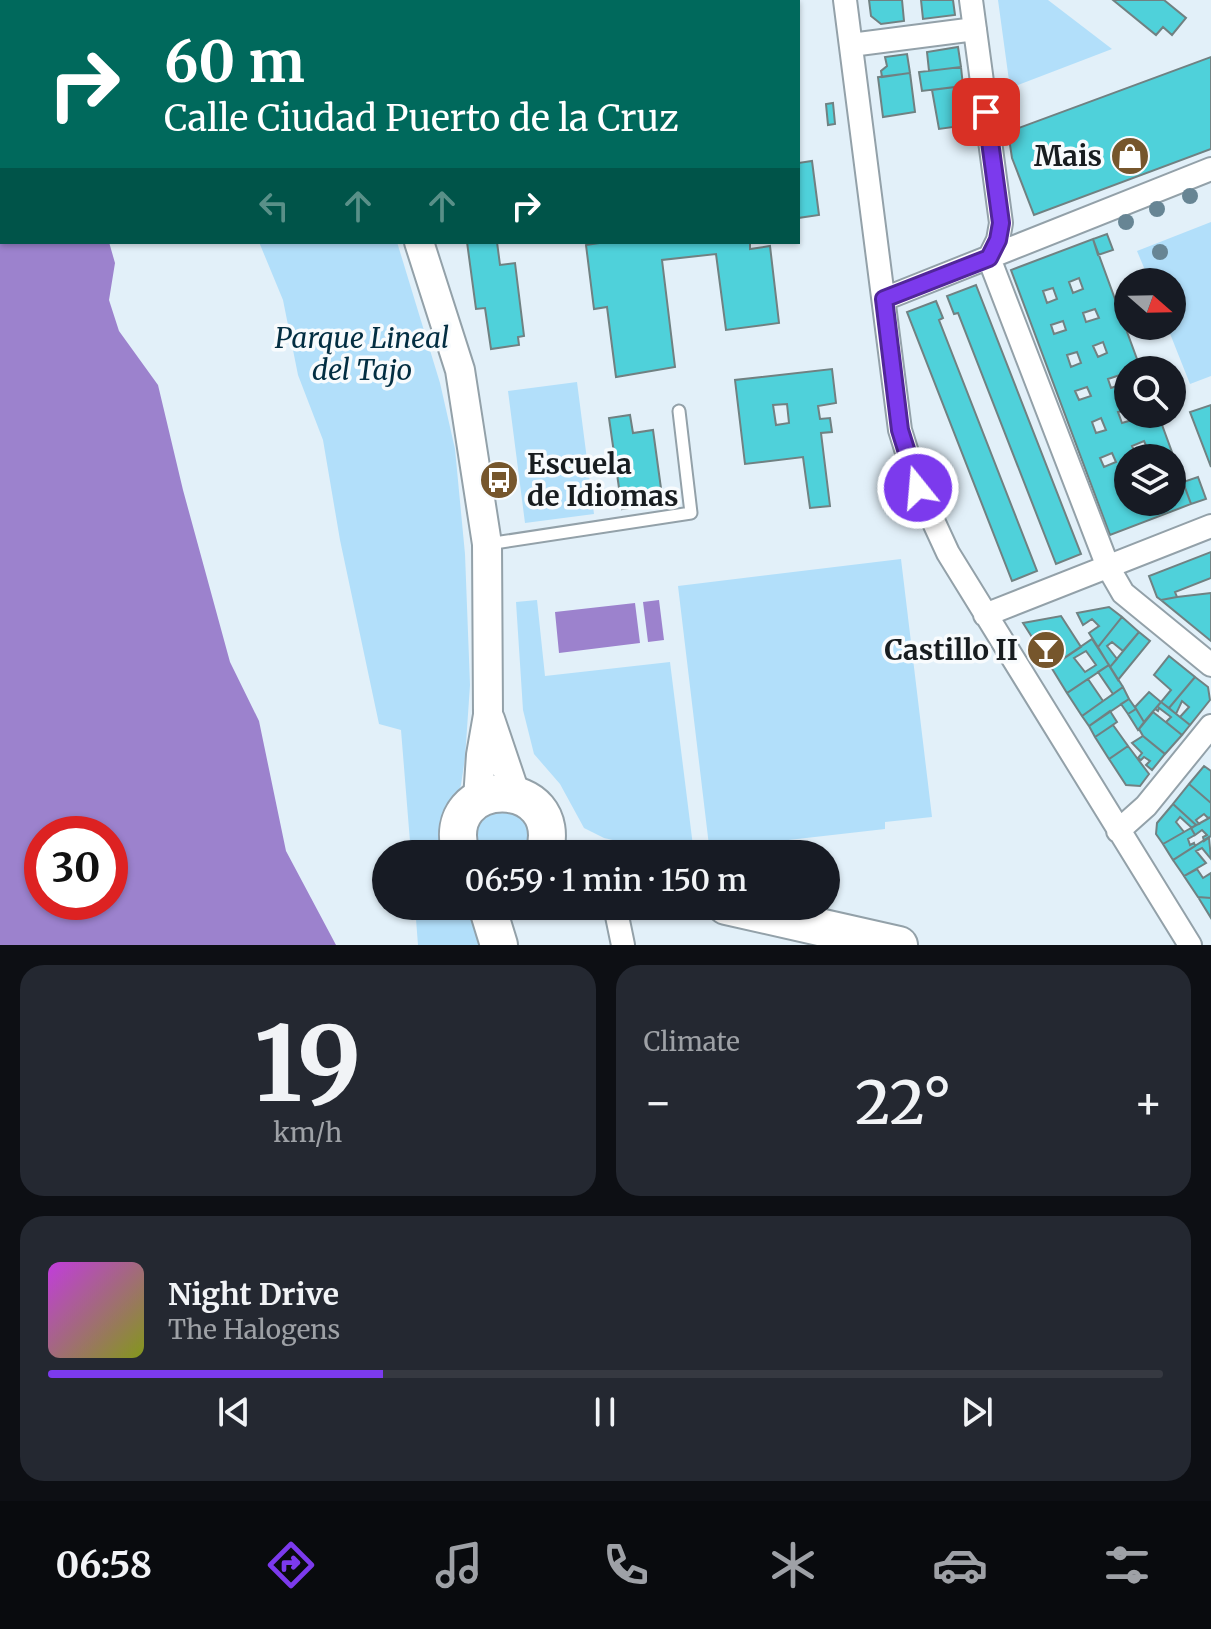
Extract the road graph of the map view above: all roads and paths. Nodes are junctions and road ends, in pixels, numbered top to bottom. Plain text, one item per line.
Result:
1 (845, 0) edge
2 (971, 0) edge
3 (975, 29) junction
4 (851, 45) junction
5 (1211, 169) edge
6 (420, 244) edge
7 (989, 258) junction
8 (884, 299) junction
9 (679, 411) dead end
10 (1211, 526) edge
11 (487, 544) junction
12 (1108, 567) junction
13 (985, 615) junction
14 (1211, 665) edge
15 (488, 715) junction
16 (1211, 726) edge
17 (515, 793) junction
18 (478, 799) junction
19 (1118, 831) junction
20 (457, 840) edge
21 (551, 840) edge
22 (491, 920) edge
23 (507, 920) edge
24 (618, 920) edge
25 (788, 920) edge
26 (499, 944) edge
27 (623, 945) edge
28 (899, 945) edge
29 (1190, 945) edge

1 - 4 street
2 - 3 street
3 - 4 street
3 - 7 street
4 - 8 street
5 - 7 street
6 - 11 street
7 - 8 street
7 - 12 street
8 - 13 street
9 - 11 lane
10 - 12 street
11 - 15 street
12 - 13 street
12 - 14 street
13 - 19 street
15 - 17 street
15 - 18 street
16 - 19 street
17 - 18 main road
17 - 21 main road
18 - 20 main road
19 - 29 street
22 - 26 main road
23 - 26 main road
24 - 27 street
25 - 28 main road

